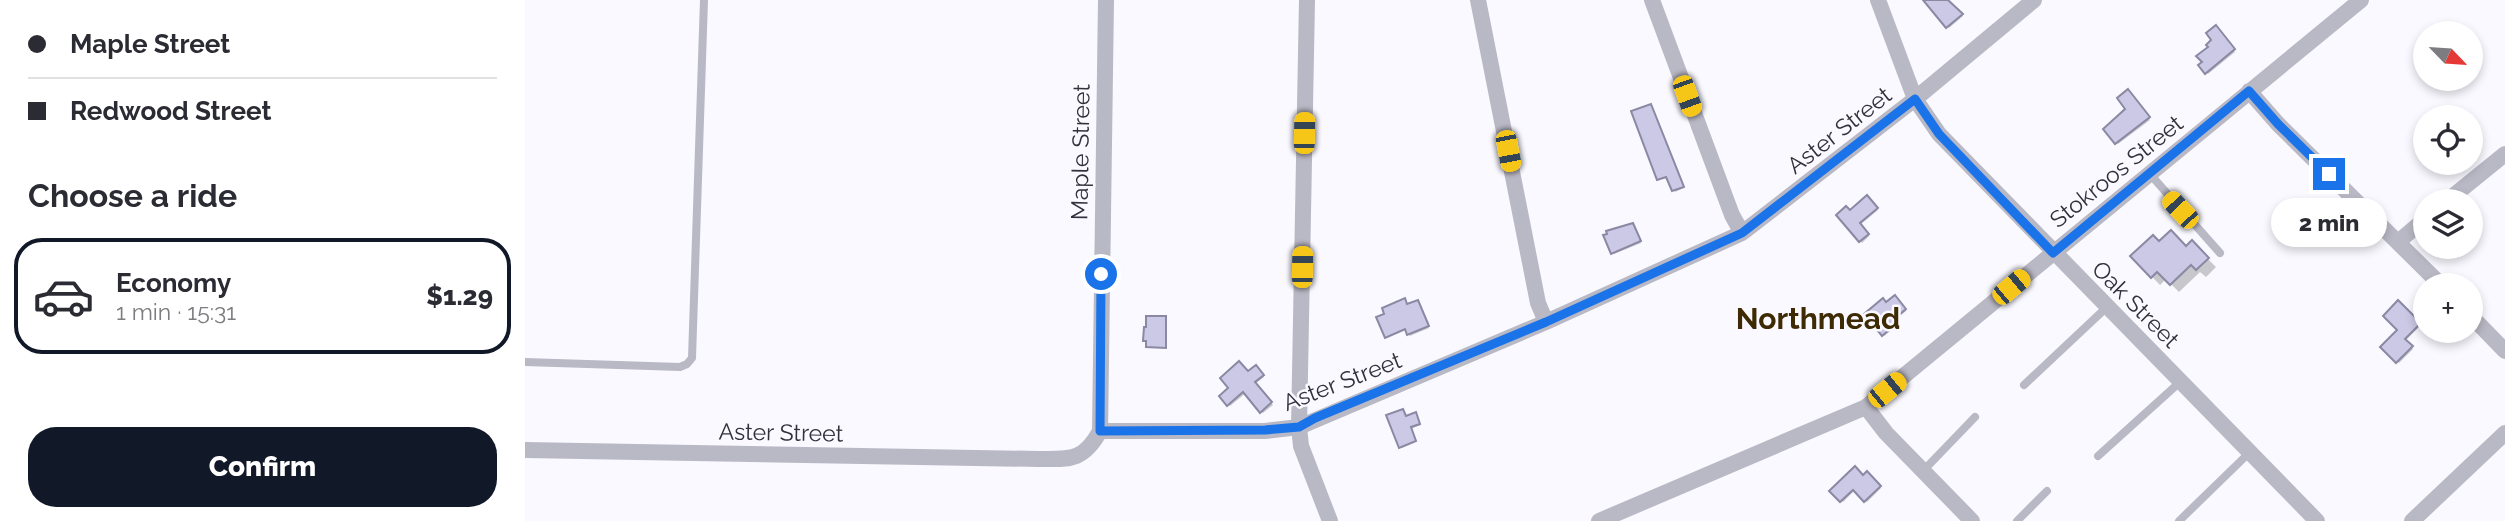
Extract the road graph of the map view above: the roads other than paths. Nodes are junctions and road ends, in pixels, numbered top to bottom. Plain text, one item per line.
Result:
1 (704, 0) edge
2 (1106, 0) edge
3 (1307, 0) edge
4 (1478, 0) edge
5 (1652, 0) edge
6 (1878, 0) edge
7 (2034, 0) edge
8 (2361, 0) edge
9 (2249, 91) junction
10 (1915, 99) junction
11 (2505, 155) edge
12 (2150, 173) junction
13 (2462, 189) edge
14 (2413, 229) edge
15 (1742, 233) junction
16 (2398, 242) junction
17 (2053, 253) junction
18 (2220, 253) dead end
19 (2429, 273) edge
20 (2107, 307) junction
21 (1546, 322) junction
22 (2483, 328) edge
23 (2505, 351) edge
24 (525, 362) edge
25 (2180, 382) junction
26 (2024, 385) dead end
27 (1866, 407) junction
28 (1975, 417) dead end
29 (1299, 427) junction
30 (1100, 431) junction
31 (2505, 433) edge
32 (525, 450) edge
33 (2249, 452) junction
34 (2098, 456) dead end
35 (1923, 471) junction
36 (2047, 491) dead end
37 (1331, 521) edge
38 (1599, 521) edge
39 (1972, 521) edge
40 (2017, 521) edge
41 (2179, 521) edge
42 (2317, 521) edge
43 (2412, 521) edge

1 - 24 lane
2 - 30 street, Maple Street
3 - 29 street
4 - 21 street
5 - 15 street
6 - 10 street, Oak Street
7 - 10 street, Aster Street
8 - 9 street, Stokroos Street
9 - 12 street, Stokroos Street
9 - 16 street
10 - 15 street, Aster Street
10 - 17 street, Oak Street
11 - 13 street
12 - 17 street, Stokroos Street
12 - 18 lane
14 - 16 street
15 - 21 street, Aster Street
16 - 19 street
17 - 20 street, Oak Street
17 - 27 street, Stokroos Street
20 - 25 street, Oak Street
20 - 26 lane
21 - 29 street, Aster Street
22 - 23 street
25 - 33 street, Oak Street
25 - 34 lane
27 - 35 street
27 - 38 street, Stokroos Street
28 - 35 lane
29 - 30 street, Aster Street
29 - 37 street
30 - 32 street, Aster Street
31 - 43 street
33 - 41 lane
33 - 42 street, Oak Street
35 - 39 street
36 - 40 lane

